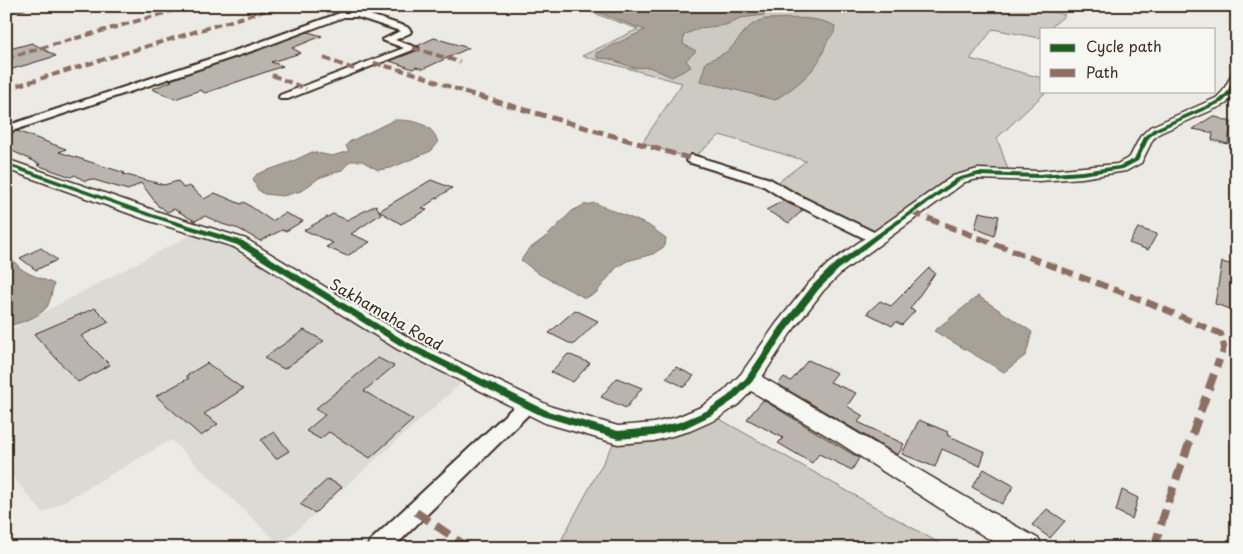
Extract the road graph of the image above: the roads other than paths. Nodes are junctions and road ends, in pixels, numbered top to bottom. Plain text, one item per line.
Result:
1 (1226, 6) edge
2 (1237, 8) edge
3 (1237, 75) edge
4 (284, 97) dead end
5 (6, 130) edge
6 (692, 159) dead end
7 (6, 164) edge
8 (875, 238) junction
9 (749, 380) junction
10 (527, 404) junction
11 (378, 548) edge
12 (1029, 548) edge

1 - 2 street
3 - 8 street, Sakhamaha Road
4 - 5 street
6 - 8 street
7 - 10 street, Sakhamaha Road
8 - 9 street, Sakhamaha Road
9 - 10 street, Sakhamaha Road
9 - 12 street
10 - 11 street

